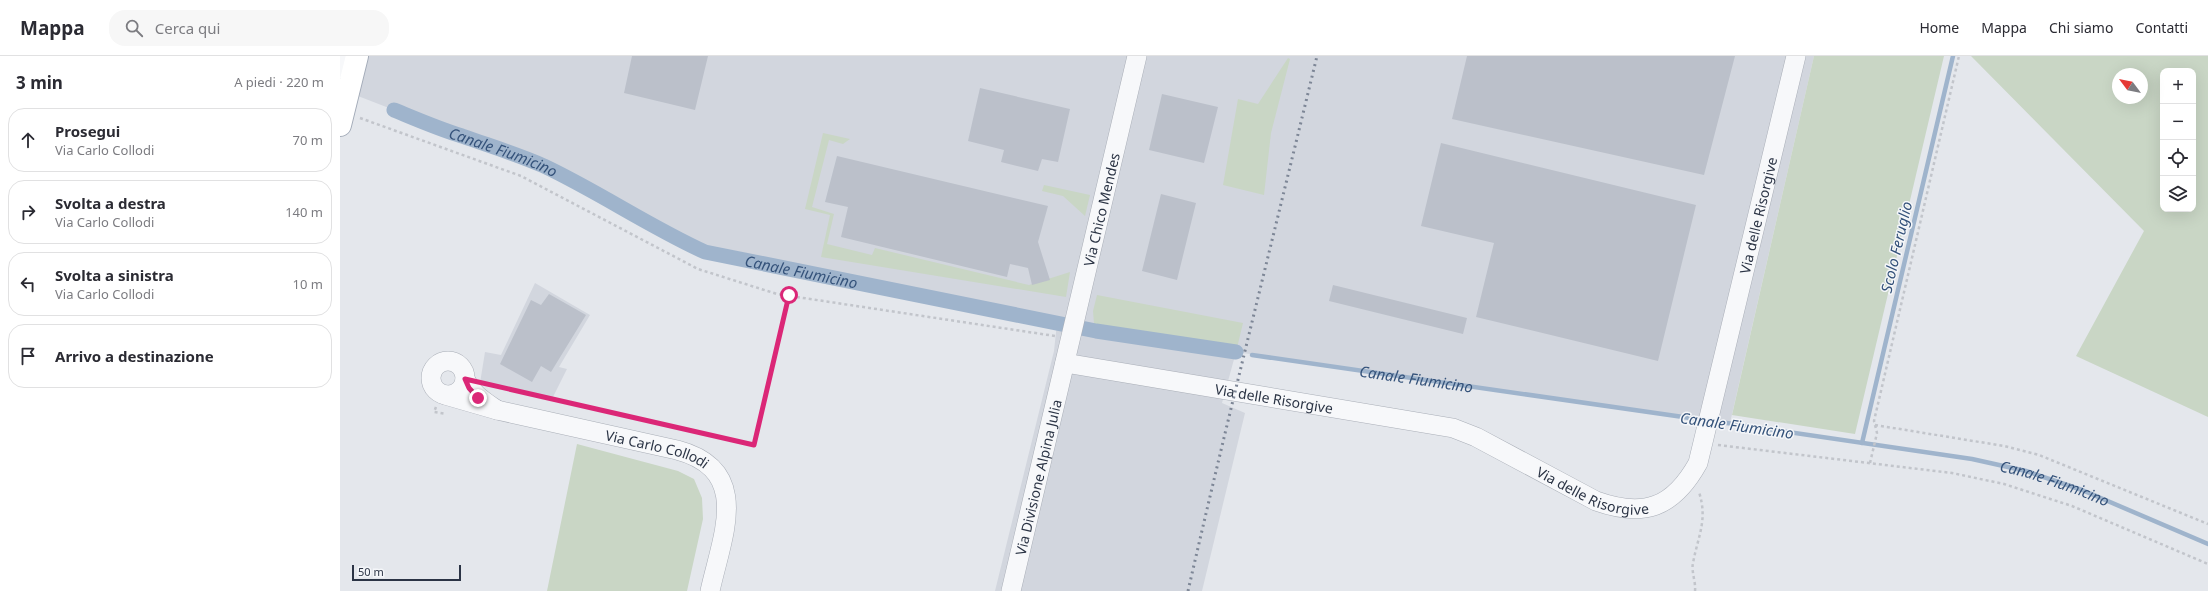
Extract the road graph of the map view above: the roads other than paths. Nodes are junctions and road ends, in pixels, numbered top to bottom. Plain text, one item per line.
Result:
1 (351, 56) edge
2 (357, 56) edge
3 (1137, 56) edge
4 (1796, 56) edge
5 (340, 69) edge
6 (343, 112) edge
7 (1065, 363) junction
8 (465, 379) junction
9 (442, 394) junction
10 (497, 410) junction
11 (710, 591) edge
12 (1011, 591) edge

1 - 5 street
2 - 6 main road
3 - 7 street, Via Chico Mendes
4 - 7 street, Via delle Risorgive
7 - 12 street, Via Divisione Alpina Julia
8 - 9 street
8 - 9 street, Via Carlo Collodi
8 - 10 street, Via Carlo Collodi
9 - 10 street, Via Carlo Collodi
10 - 11 street, Via Carlo Collodi

